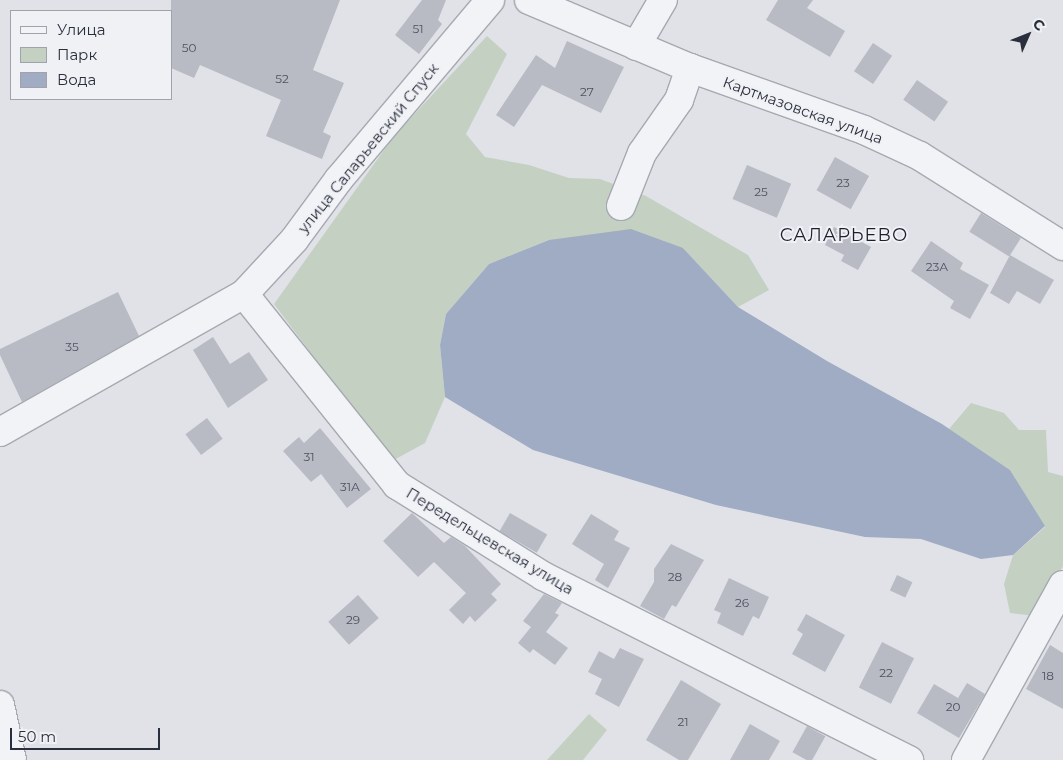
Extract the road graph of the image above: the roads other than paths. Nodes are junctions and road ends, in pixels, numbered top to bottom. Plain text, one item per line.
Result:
1 (490, 0) edge
2 (530, 0) edge
3 (663, 0) edge
4 (636, 46) junction
5 (690, 68) junction
6 (621, 206) dead end
7 (1063, 246) edge
8 (244, 294) junction
9 (0, 432) edge
10 (1063, 585) edge
11 (0, 705) edge
12 (12, 760) edge
13 (909, 760) edge
14 (966, 760) edge

1 - 8 street, улица Саларьевский Спуск
2 - 4 street, Картмазовская улица
3 - 4 street
4 - 5 street, Картмазовская улица
5 - 6 street
5 - 7 street, Картмазовская улица
8 - 9 street, улица Саларьевский Спуск
8 - 13 street, Передельцевская улица
10 - 14 street
11 - 12 street

